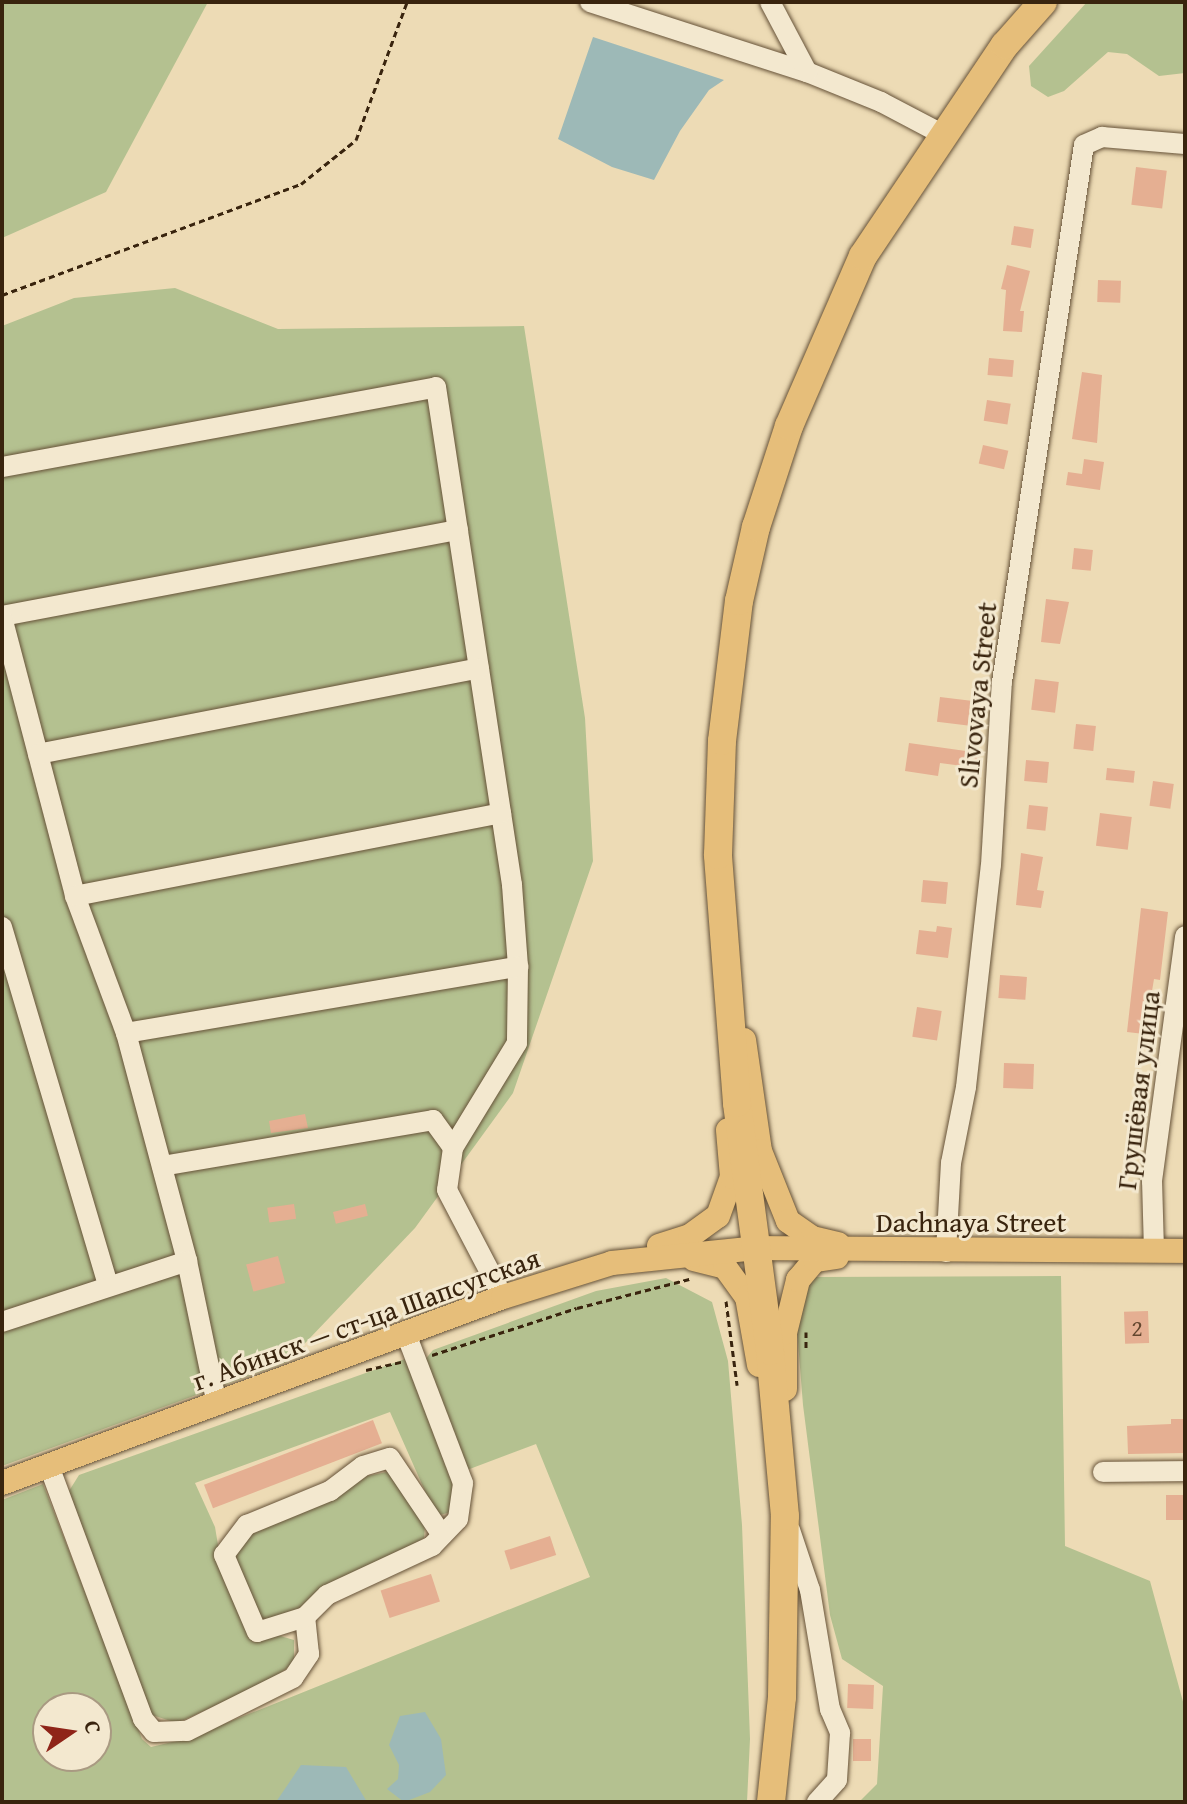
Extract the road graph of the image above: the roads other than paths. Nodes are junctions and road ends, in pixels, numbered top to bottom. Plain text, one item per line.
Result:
1 (590, 2) edge
2 (770, 2) edge
3 (1043, 2) edge
4 (807, 72) junction
5 (942, 134) junction
6 (1185, 144) edge
7 (2, 467) edge
8 (458, 530) junction
9 (2, 617) edge
10 (479, 668) junction
11 (38, 754) junction
12 (501, 813) junction
13 (718, 855) junction
14 (75, 896) junction
15 (2, 927) edge
16 (1185, 936) edge
17 (518, 967) junction
18 (126, 1033) junction
19 (453, 1148) junction
20 (162, 1166) junction
21 (758, 1248) junction
22 (1154, 1251) junction
23 (1185, 1251) edge
24 (871, 1252) junction
25 (946, 1252) junction
26 (187, 1261) junction
27 (612, 1263) junction
28 (108, 1284) junction
29 (503, 1297) junction
30 (2, 1322) edge
31 (407, 1336) junction
32 (217, 1405) junction
33 (49, 1466) junction
34 (1185, 1471) edge
35 (1103, 1472) dead end
36 (2, 1483) edge
37 (785, 1516) junction
38 (442, 1535) junction
39 (305, 1617) junction
40 (771, 1802) edge
41 (817, 1802) edge

1 - 4 street
2 - 4 street
3 - 5 highway
4 - 5 street
5 - 13 highway
6 - 25 street, Slivovaya Street
7 - 8 street
8 - 9 street
8 - 10 street
9 - 11 street
10 - 11 street
10 - 12 street
11 - 14 street
12 - 14 street
12 - 17 street
13 - 21 highway
13 - 24 main road
13 - 27 main road
14 - 18 street
15 - 28 street
16 - 22 street, Грушёвая улица
17 - 18 street
17 - 19 street
18 - 20 street
19 - 20 street
19 - 29 street
20 - 26 street
21 - 24 main road, Dachnaya Street
21 - 27 main road, г. Абинск — ст-ца Шапсугская
21 - 37 highway
22 - 23 main road, Dachnaya Street
22 - 25 main road, Dachnaya Street
24 - 25 main road, Dachnaya Street
24 - 37 main road
26 - 28 street
26 - 32 street
27 - 29 main road, г. Абинск — ст-ца Шапсугская
27 - 37 main road
28 - 30 street
29 - 31 main road, г. Абинск — ст-ца Шапсугская
31 - 32 main road, г. Абинск — ст-ца Шапсугская
31 - 38 street
32 - 33 main road, г. Абинск — ст-ца Шапсугская
33 - 36 main road, г. Абинск — ст-ца Шапсугская
33 - 39 street
34 - 35 street
37 - 40 highway
37 - 41 street
38 - 39 street
38 - 39 street

